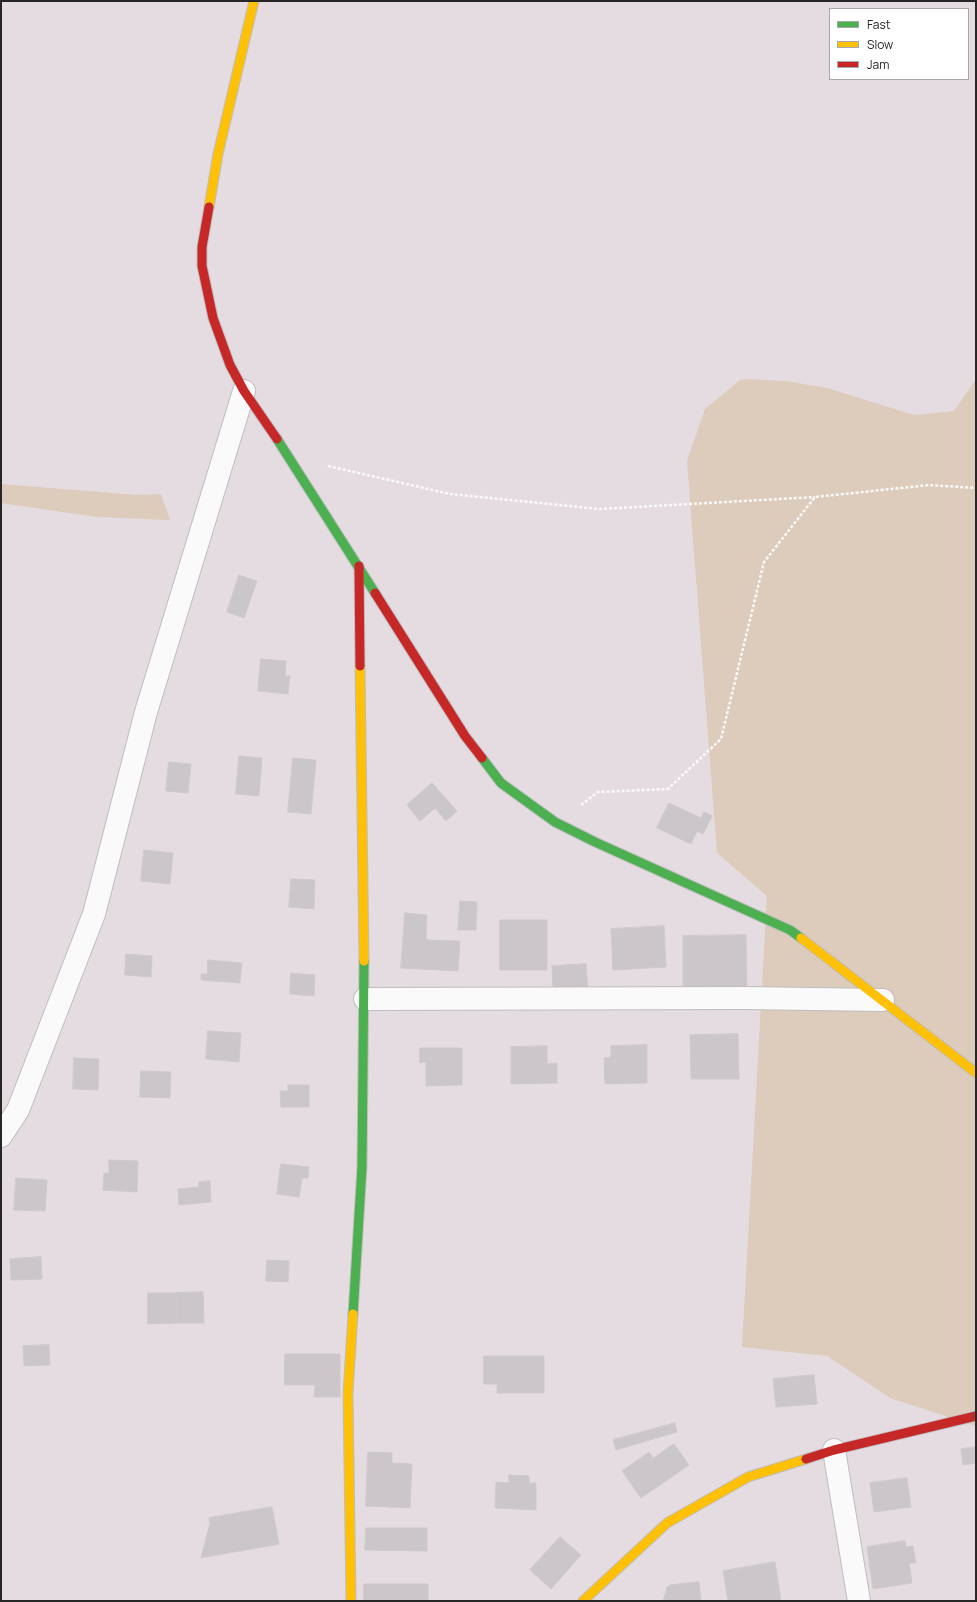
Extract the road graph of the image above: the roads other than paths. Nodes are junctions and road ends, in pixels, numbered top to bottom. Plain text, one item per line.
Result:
1 (254, 1) edge
2 (244, 391) junction
3 (359, 566) junction
4 (365, 999) junction
5 (883, 1000) junction
6 (976, 1073) edge
7 (1, 1136) edge
8 (976, 1416) edge
9 (834, 1450) junction
10 (351, 1601) edge
11 (583, 1601) edge
12 (859, 1601) edge

1 - 2 street
2 - 3 street
2 - 7 street
3 - 4 street
3 - 5 street
4 - 5 street
4 - 10 street
5 - 6 street
8 - 9 street
9 - 11 street
9 - 12 street

